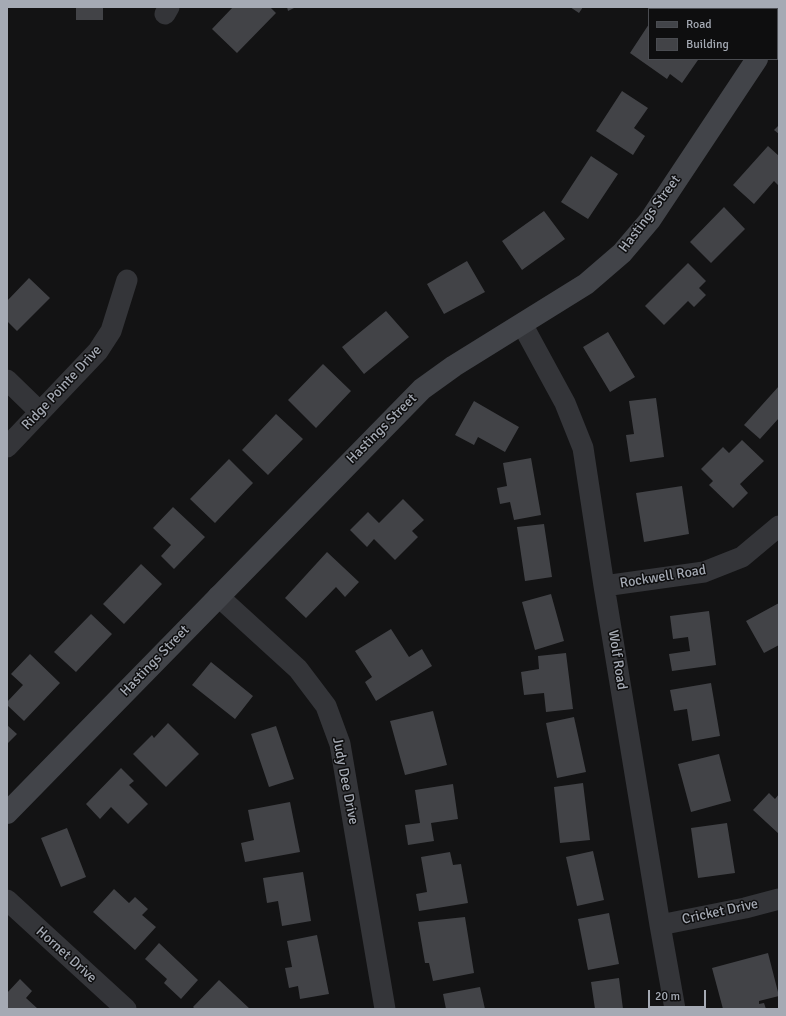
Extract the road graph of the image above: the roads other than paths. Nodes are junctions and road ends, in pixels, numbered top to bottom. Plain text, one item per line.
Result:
1 (757, 60) edge
2 (127, 280) dead end
3 (522, 324) junction
4 (7, 380) edge
5 (40, 412) junction
6 (7, 447) edge
7 (779, 526) edge
8 (604, 586) junction
9 (218, 596) junction
10 (7, 813) edge
11 (779, 899) edge
12 (7, 900) edge
13 (660, 925) junction
14 (126, 1009) edge
15 (385, 1009) edge
16 (675, 1009) edge

1 - 3 street, Hastings Street
2 - 5 street, Ridge Pointe Drive
3 - 8 street, Wolf Road
3 - 9 street, Hastings Street
4 - 5 street
5 - 6 street, Ridge Pointe Drive
7 - 8 street, Rockwell Road
8 - 13 street, Wolf Road
9 - 10 street, Hastings Street
9 - 15 street, Judy Dee Drive
11 - 13 street, Cricket Drive
12 - 14 street, Hornet Drive
13 - 16 street, Wolf Road

